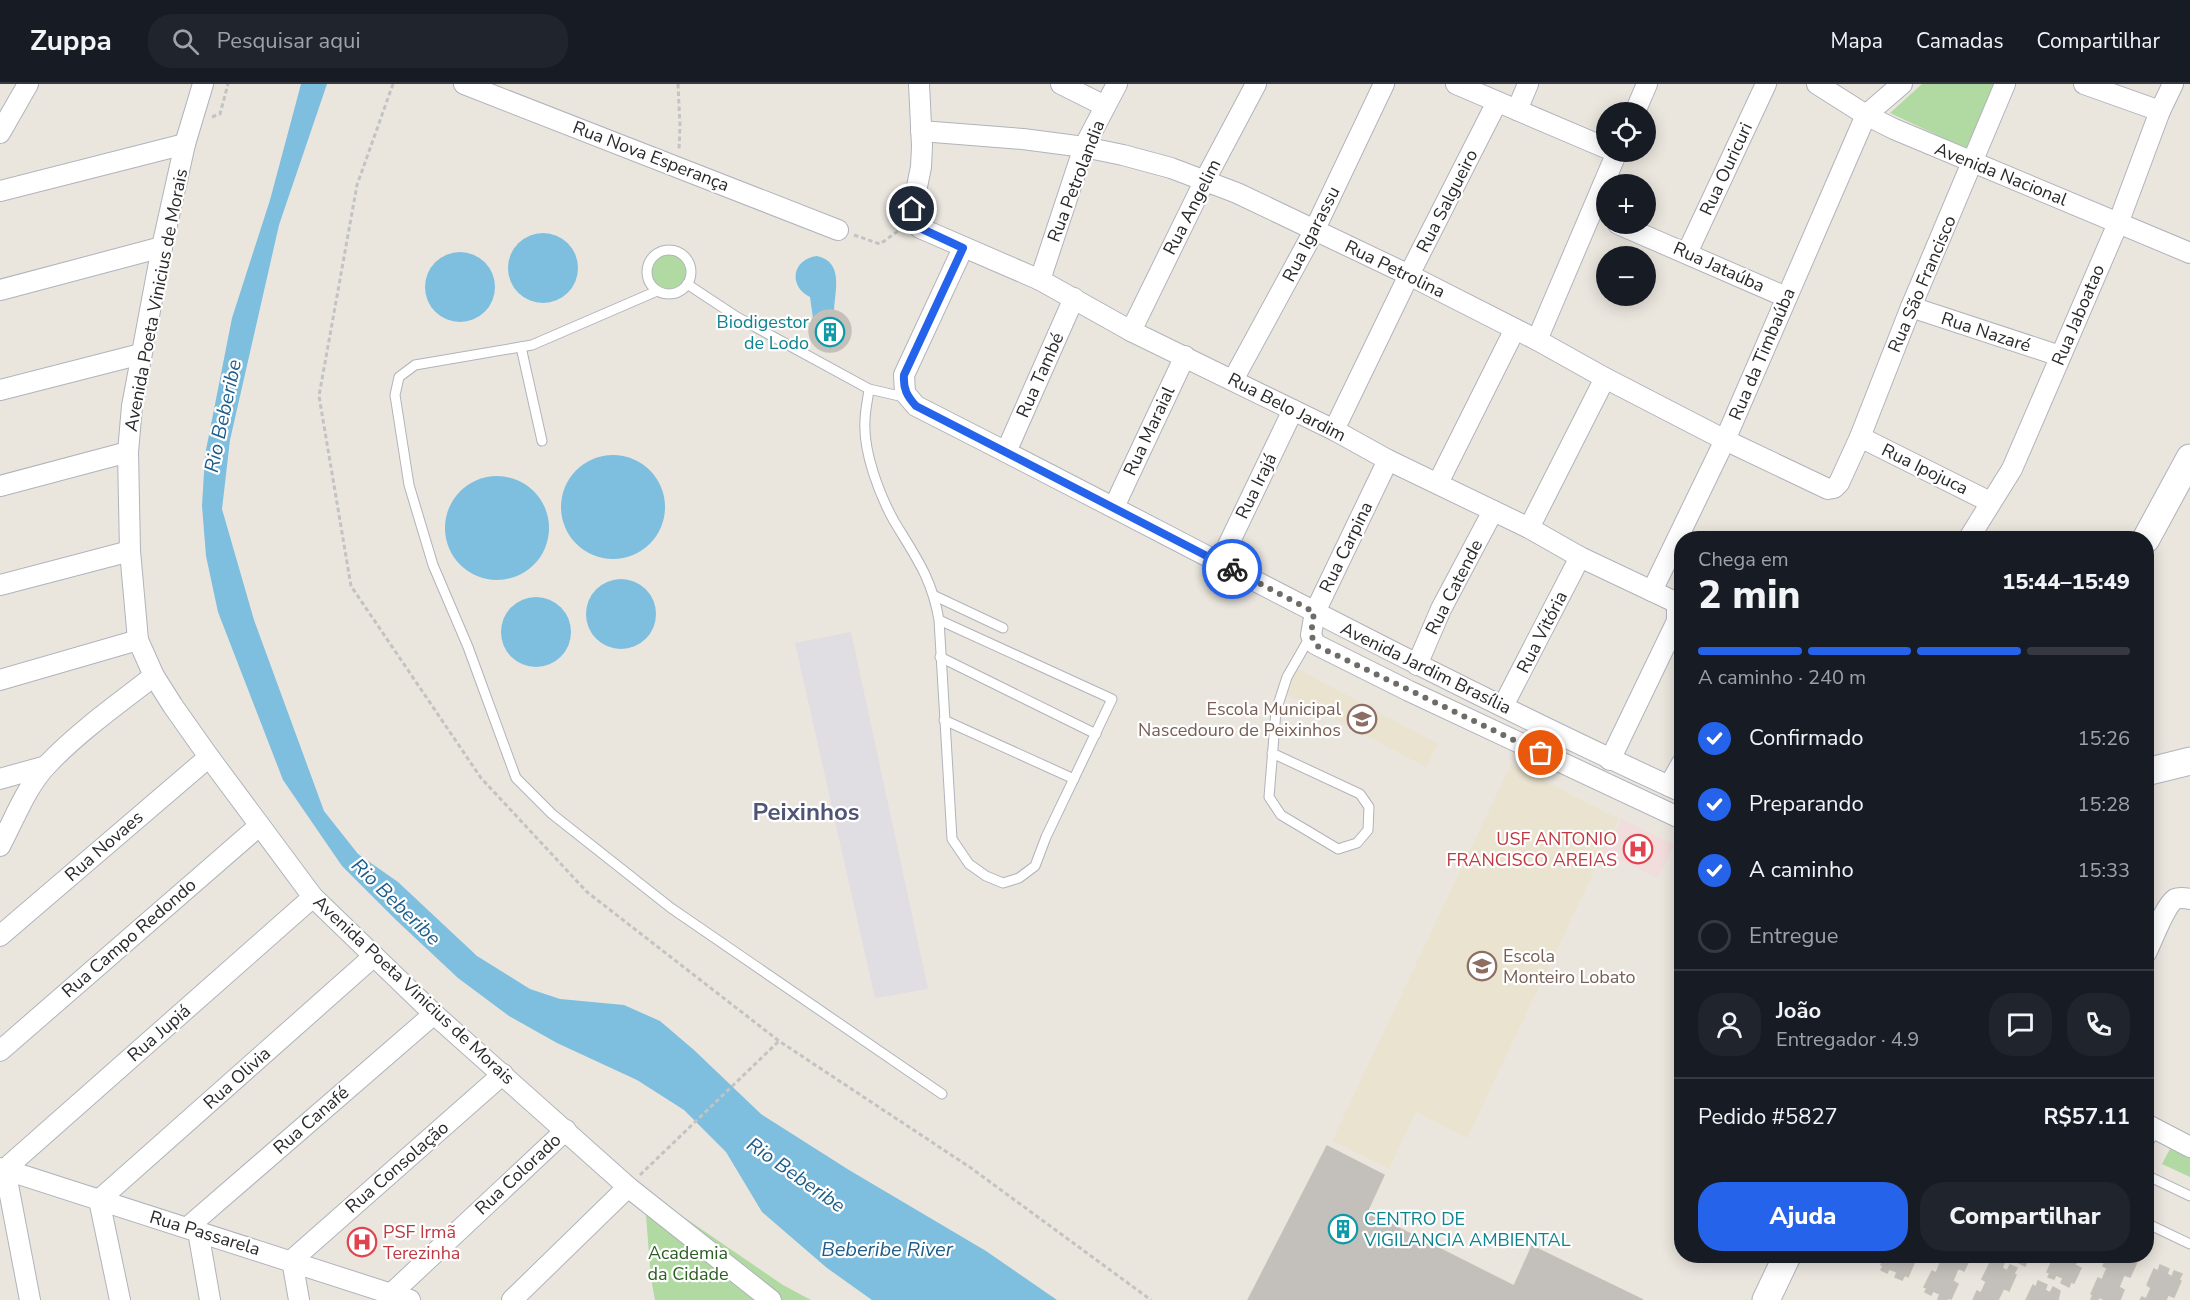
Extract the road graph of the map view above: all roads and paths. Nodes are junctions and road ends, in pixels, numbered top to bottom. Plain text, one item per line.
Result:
1 (203, 84) edge
2 (393, 84) edge
3 (464, 84) edge
4 (678, 84) edge
5 (919, 84) edge
6 (1061, 84) edge
7 (1118, 84) edge
8 (1256, 84) edge
9 (1384, 84) edge
10 (1456, 84) edge
11 (1528, 84) edge
12 (1647, 84) edge
13 (1766, 84) edge
14 (1817, 84) edge
15 (1902, 84) edge
16 (2005, 84) edge
17 (2084, 84) edge
18 (2173, 84) edge
19 (31, 85) edge
20 (1497, 102) junction
21 (1639, 102) edge
22 (1105, 106) junction
23 (1516, 110) junction
24 (2160, 111) junction
25 (1866, 115) junction
26 (921, 130) junction
27 (0, 132) edge
28 (185, 144) junction
29 (1596, 144) edge
30 (1084, 147) junction
31 (1973, 163) junction
32 (678, 166) junction
33 (1205, 180) junction
34 (0, 191) edge
35 (912, 215) junction
36 (1596, 221) edge
37 (2119, 221) junction
38 (838, 230) joint
39 (1314, 231) junction
40 (1642, 234) edge
41 (162, 247) junction
42 (963, 248) junction
43 (1687, 253) junction
44 (2190, 253) edge
45 (1409, 275) junction
46 (1040, 280) junction
47 (687, 284) junction
48 (0, 290) edge
49 (657, 291) junction
50 (1786, 297) junction
51 (1074, 298) junction
52 (1911, 307) junction
53 (1515, 329) junction
54 (1131, 331) junction
55 (1537, 340) junction
56 (521, 347) junction
57 (141, 354) junction
58 (1185, 356) junction
59 (2060, 356) junction
60 (1605, 378) junction
61 (1233, 380) junction
62 (870, 389) junction
63 (0, 390) edge
64 (909, 399) junction
65 (1293, 410) junction
66 (1334, 430) junction
67 (1860, 437) junction
68 (1725, 440) junction
69 (542, 441) dead end
70 (128, 452) junction
71 (1006, 452) junction
72 (2190, 458) edge
73 (1388, 460) junction
74 (1438, 483) junction
75 (1839, 483) joint
76 (0, 486) edge
77 (1990, 502) junction
78 (1114, 507) junction
79 (1493, 511) junction
80 (1528, 528) junction
81 (1681, 531) edge
82 (1973, 531) edge
83 (2150, 531) edge
84 (1674, 545) edge
85 (130, 551) junction
86 (1580, 557) junction
87 (1220, 562) junction
88 (0, 585) edge
89 (1652, 591) junction
90 (935, 596) junction
91 (1674, 602) edge
92 (1314, 612) junction
93 (939, 620) junction
94 (1674, 627) edge
95 (1003, 628) dead end
96 (1311, 635) junction
97 (138, 640) junction
98 (940, 657) junction
99 (1417, 665) junction
100 (154, 676) junction
101 (0, 680) edge
102 (1503, 706) junction
103 (944, 720) junction
104 (1096, 734) junction
105 (1272, 753) junction
106 (209, 757) junction
107 (1610, 759) junction
108 (2190, 761) edge
109 (46, 766) junction
110 (2154, 770) edge
111 (0, 779) edge
112 (1074, 779) junction
113 (1674, 788) edge
114 (1674, 815) edge
115 (259, 826) junction
116 (0, 846) edge
117 (313, 897) junction
118 (2190, 899) edge
119 (0, 936) edge
120 (2154, 937) edge
121 (374, 956) junction
122 (434, 1014) junction
123 (779, 1041) junction
124 (0, 1051) edge
125 (503, 1074) junction
126 (942, 1094) dead end
127 (2154, 1129) edge
128 (566, 1130) junction
129 (2190, 1147) edge
130 (2, 1168) edge
131 (2154, 1178) edge
132 (627, 1186) junction
133 (2190, 1196) edge
134 (99, 1200) junction
135 (2154, 1226) edge
136 (193, 1229) junction
137 (2190, 1244) edge
138 (292, 1260) junction
139 (1784, 1263) edge
140 (399, 1298) edge
141 (30, 1300) edge
142 (120, 1300) edge
143 (210, 1300) edge
144 (298, 1300) edge
145 (512, 1300) edge
146 (771, 1300) edge
147 (1151, 1300) edge
148 (1766, 1300) edge

1 - 28 street, Avenida Poeta Vinicius de Morais
2 - 123 path
3 - 32 street, Rua Nova Esperança
4 - 32 path
5 - 26 street
6 - 22 street
7 - 22 street, Rua Petrolandia
8 - 33 street, Rua Angelim
9 - 39 street, Rua Igarassu
10 - 20 street
11 - 23 street
12 - 21 street
13 - 43 street, Rua Ouricuri
14 - 25 street, Avenida Nacional
15 - 25 street
16 - 31 street, Rua São Francisco
17 - 24 street
18 - 24 street, Rua Jaboatao
19 - 27 street
20 - 23 street
20 - 45 street, Rua Salgueiro
22 - 30 street, Rua Petrolandia
23 - 29 street
24 - 37 street, Rua Jaboatao
25 - 31 street, Avenida Nacional
25 - 50 street, Rua da Timbaúba
26 - 30 street, Rua Petrolina
26 - 35 street
28 - 34 street
28 - 41 street, Avenida Poeta Vinicius de Morais
30 - 33 street, Rua Petrolina
30 - 46 street, Rua Petrolandia
31 - 37 street, Avenida Nacional
31 - 52 street, Rua São Francisco
32 - 38 street, Rua Nova Esperança
33 - 39 street, Rua Petrolina
33 - 54 street, Rua Angelim
35 - 38 path
35 - 42 street, Rua Belo Jardim
36 - 55 street
37 - 44 street, Avenida Nacional
37 - 59 street, Rua Jaboatao
39 - 45 street, Rua Petrolina
39 - 61 street, Rua Igarassu
40 - 43 street, Rua Jataúba
41 - 48 street
41 - 57 street, Avenida Poeta Vinicius de Morais
42 - 46 street, Rua Belo Jardim
42 - 64 street
43 - 50 street, Rua Jataúba
45 - 53 street, Rua Petrolina
45 - 66 street, Rua Salgueiro
46 - 51 street, Rua Belo Jardim
47 - 49 lane
47 - 49 lane
47 - 62 lane
49 - 56 lane
50 - 68 street, Rua da Timbaúba
51 - 54 street, Rua Belo Jardim
51 - 71 street, Rua També
52 - 59 street, Rua Nazaré
52 - 67 street, Rua São Francisco
53 - 55 street, Rua Petrolina
53 - 74 street
54 - 58 street, Rua Belo Jardim
55 - 60 street, Rua Petrolina
56 - 69 lane
56 - 126 lane
57 - 63 street
57 - 70 street, Avenida Poeta Vinicius de Morais
58 - 61 street, Rua Belo Jardim
58 - 78 street, Rua Maraial
59 - 77 street, Rua Jaboatao
60 - 68 street, Rua Petrolina
60 - 80 street
61 - 65 street, Rua Belo Jardim
62 - 64 lane
62 - 90 lane
64 - 71 street, Avenida Jardim Brasília
65 - 66 street, Rua Belo Jardim
65 - 87 street, Rua Irajá
66 - 73 street, Rua Belo Jardim
67 - 75 street, Rua São Francisco
67 - 77 street, Rua Ipojuca
68 - 75 street, Rua Petrolina
68 - 81 street, Rua da Timbaúba
70 - 76 street
70 - 85 street, Avenida Poeta Vinicius de Morais
71 - 78 street, Avenida Jardim Brasília
72 - 83 main road
73 - 74 street, Rua Belo Jardim
73 - 92 street, Rua Carpina
74 - 79 street, Rua Belo Jardim
77 - 82 street, Rua Jaboatao
78 - 87 street, Avenida Jardim Brasília
79 - 80 street, Rua Belo Jardim
79 - 99 street, Rua Catende
80 - 86 street, Rua Belo Jardim
84 - 89 street, Rua da Timbaúba
85 - 88 street
85 - 97 street, Avenida Poeta Vinicius de Morais
86 - 89 street, Rua Belo Jardim
86 - 102 street, Rua Vitória
87 - 92 street, Avenida Jardim Brasília
89 - 91 street, Rua Belo Jardim
90 - 93 lane
90 - 95 lane
92 - 96 street, Rua Carpina
92 - 99 street, Avenida Jardim Brasília
93 - 98 lane
93 - 104 lane
94 - 107 street, Rua Belo Jardim
96 - 105 lane
96 - 114 street, Avenida Jardim Brasília
97 - 100 street, Avenida Poeta Vinicius de Morais
97 - 101 street
98 - 103 lane
98 - 104 lane
99 - 102 street, Avenida Jardim Brasília
100 - 106 street, Avenida Poeta Vinicius de Morais
100 - 109 street
102 - 107 street, Avenida Jardim Brasília
103 - 112 lane
103 - 112 lane
104 - 112 lane
105 - 105 lane
106 - 115 street, Avenida Poeta Vinicius de Morais
106 - 119 street, Rua Novaes
107 - 113 street, Avenida Jardim Brasília
108 - 110 main road
109 - 111 street
109 - 116 street
115 - 117 street, Avenida Poeta Vinicius de Morais
115 - 124 street, Rua Campo Redondo
117 - 121 street, Avenida Poeta Vinicius de Morais
117 - 130 street, Rua Jupiá
118 - 120 street
121 - 122 street, Avenida Poeta Vinicius de Morais
121 - 134 street, Rua Olivia
122 - 125 street, Avenida Poeta Vinicius de Morais
122 - 136 street, Rua Canafé
123 - 132 path
123 - 147 path
125 - 128 street, Avenida Poeta Vinicius de Morais
125 - 138 street, Rua Consolação
127 - 129 street
128 - 132 street, Avenida Poeta Vinicius de Morais
128 - 140 street, Rua Colorado
130 - 134 street, Rua Passarela
130 - 141 street
131 - 133 lane
132 - 145 street
132 - 146 street, Avenida Poeta Vinicius de Morais
134 - 136 street, Rua Passarela
134 - 142 street
135 - 137 lane
136 - 138 street, Rua Passarela
136 - 143 street
138 - 140 street, Rua Passarela
138 - 144 street
139 - 148 main road

